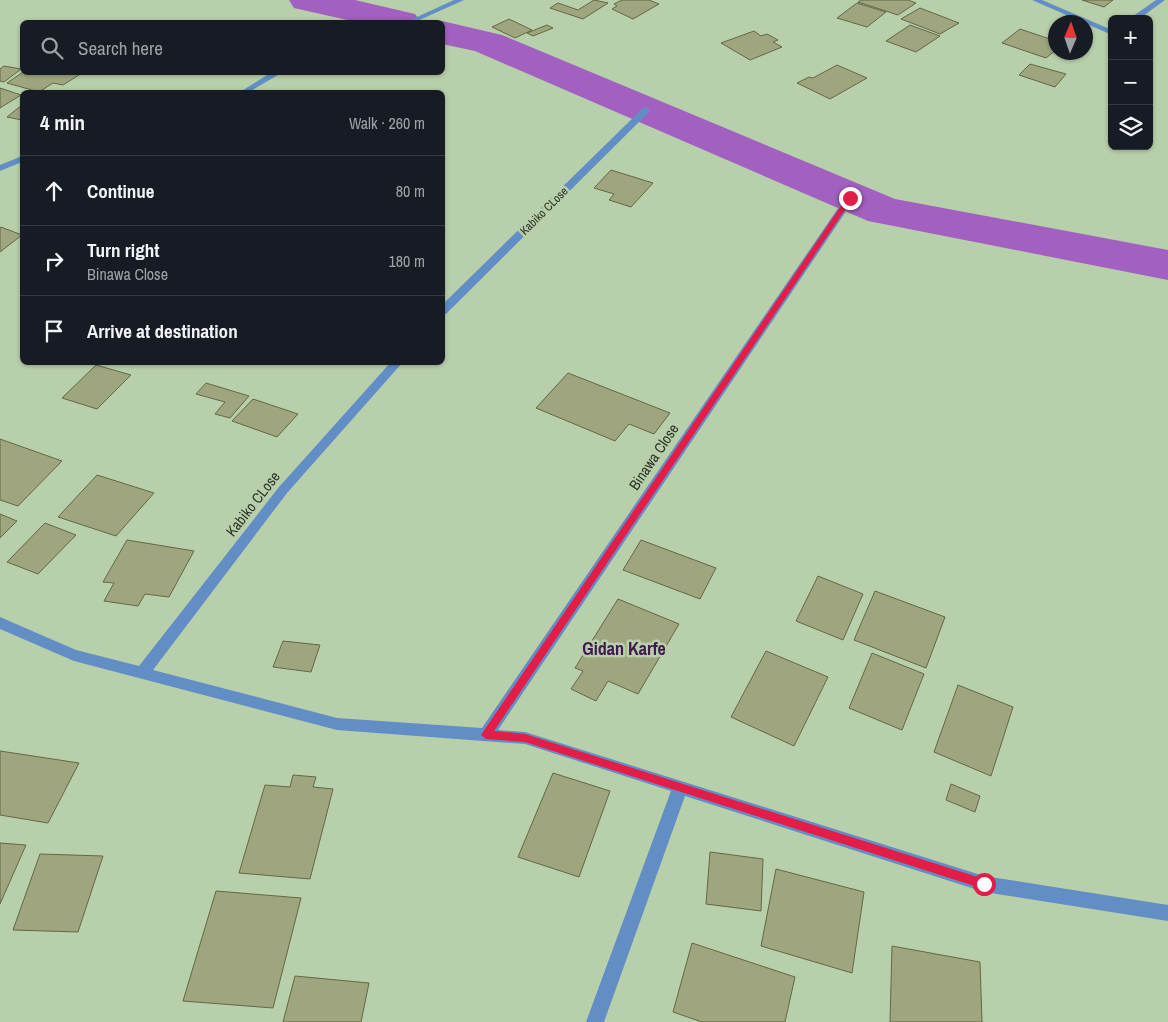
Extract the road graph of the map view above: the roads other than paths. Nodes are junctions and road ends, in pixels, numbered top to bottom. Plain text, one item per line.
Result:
1 (460, 0) edge
2 (1036, 0) edge
3 (1161, 0) edge
4 (1139, 15) edge
5 (415, 20) edge
6 (1108, 31) edge
7 (273, 75) edge
8 (247, 90) edge
9 (646, 110) dead end
10 (20, 160) edge
11 (0, 168) edge
12 (850, 198) dead end
13 (445, 309) edge
14 (395, 365) edge
15 (0, 623) edge
16 (142, 673) junction
17 (486, 735) junction
18 (680, 788) junction
19 (1168, 913) edge
20 (595, 1022) edge

1 - 5 street
2 - 6 street
3 - 4 street
7 - 8 street
9 - 13 street, Kabiko CLose
10 - 11 street
12 - 17 street, Binawa Close
14 - 16 street, Kabiko CLose
15 - 16 street
16 - 17 street
17 - 18 street
18 - 19 street
18 - 20 street

